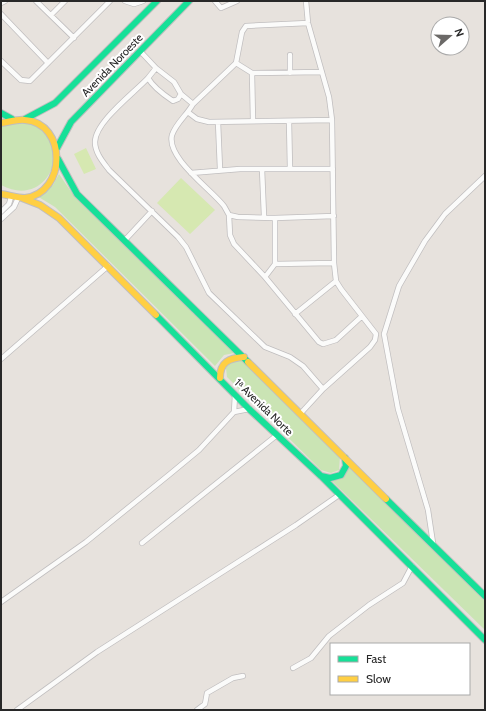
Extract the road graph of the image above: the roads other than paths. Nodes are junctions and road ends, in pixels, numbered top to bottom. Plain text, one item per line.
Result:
1 (5, 1) edge
2 (36, 1) edge
3 (65, 1) edge
4 (110, 1) edge
5 (125, 1) edge
6 (143, 1) edge
7 (157, 1) edge
8 (189, 1) edge
9 (215, 1) edge
10 (237, 1) edge
11 (306, 1) edge
12 (1, 3) edge
13 (1, 14) edge
14 (51, 16) junction
15 (308, 23) junction
16 (74, 38) junction
17 (140, 51) junction
18 (290, 55) dead end
19 (1, 61) edge
20 (48, 62) junction
21 (236, 63) junction
22 (156, 68) junction
23 (322, 72) junction
24 (252, 73) junction
25 (290, 73) junction
26 (148, 78) junction
27 (181, 94) junction
28 (193, 104) junction
29 (189, 113) junction
30 (1, 114) edge
31 (12, 119) junction
32 (25, 119) junction
33 (332, 120) junction
34 (253, 121) junction
35 (289, 121) junction
36 (218, 122) junction
37 (1, 123) edge
38 (57, 148) junction
39 (58, 159) junction
40 (262, 169) junction
41 (290, 169) junction
42 (334, 169) junction
43 (220, 170) junction
44 (191, 173) junction
45 (485, 176) edge
46 (1, 194) edge
47 (11, 197) junction
48 (20, 198) junction
49 (1, 212) edge
50 (152, 212) junction
51 (229, 215) junction
52 (264, 216) junction
53 (334, 216) junction
54 (275, 218) junction
55 (1, 219) edge
56 (125, 240) junction
57 (334, 263) junction
58 (275, 264) junction
59 (108, 266) junction
60 (265, 277) junction
61 (336, 281) junction
62 (295, 314) junction
63 (361, 317) junction
64 (376, 334) junction
65 (384, 334) junction
66 (244, 358) junction
67 (1, 359) edge
68 (220, 378) junction
69 (323, 389) junction
70 (235, 395) junction
71 (249, 409) junction
72 (234, 412) junction
73 (301, 413) junction
74 (277, 435) junction
75 (345, 458) junction
76 (321, 476) junction
77 (339, 495) junction
78 (142, 543) dead end
79 (433, 543) junction
80 (412, 566) junction
81 (485, 596) edge
82 (1, 602) edge
83 (485, 640) edge
84 (294, 668) dead end
85 (243, 676) dead end
86 (17, 710) edge
87 (197, 710) edge

1 - 12 street
2 - 14 street
3 - 14 street
4 - 16 street
5 - 6 street
7 - 32 main road, Avenida Noroeste
8 - 17 main road, Avenida Noroeste
9 - 10 street
11 - 15 street
13 - 20 street
14 - 16 street
15 - 21 street
15 - 23 street
16 - 20 street
17 - 22 street
17 - 38 main road, Avenida Noroeste
18 - 25 street
19 - 20 street
21 - 24 street
21 - 28 street
22 - 26 street
22 - 27 street
23 - 25 street
23 - 33 street
24 - 25 street
24 - 34 street
26 - 27 street
26 - 50 street
27 - 28 street
28 - 29 street
29 - 36 street
29 - 44 street
30 - 31 main road
31 - 32 main road
31 - 37 main road
32 - 38 main road
33 - 35 street
33 - 42 street
34 - 35 street
34 - 36 street
35 - 41 street
36 - 43 street
38 - 39 main road
39 - 48 main road
39 - 56 main road, 1ᵃ Avenida Norte
40 - 41 street
40 - 43 street
40 - 52 street
41 - 42 street
42 - 53 street
43 - 44 street
44 - 51 street
45 - 65 street
46 - 47 main road, 1ᵃ Avenida Norte
47 - 48 main road, 1ᵃ Avenida Norte
47 - 49 street
48 - 55 street
48 - 59 main road, 1ᵃ Avenida Norte
50 - 56 street
50 - 69 street
51 - 52 street
51 - 60 street
52 - 54 street
53 - 54 street
53 - 57 street
54 - 58 street
56 - 66 main road, 1ᵃ Avenida Norte
57 - 58 street
57 - 61 street
58 - 60 street
59 - 67 street
59 - 68 main road, 1ᵃ Avenida Norte
60 - 62 street
61 - 62 street
61 - 63 street
62 - 63 street
63 - 64 street
64 - 65 street
64 - 69 street
65 - 79 street
66 - 68 main road
66 - 73 main road, 1ᵃ Avenida Norte
68 - 70 main road, 1ᵃ Avenida Norte
69 - 73 street
70 - 71 main road, 1ᵃ Avenida Norte
70 - 72 street
71 - 72 street
71 - 74 main road, 1ᵃ Avenida Norte
72 - 82 street
73 - 75 main road, 1ᵃ Avenida Norte
74 - 76 main road, 1ᵃ Avenida Norte
74 - 78 street
75 - 76 main road
75 - 79 main road, 1ᵃ Avenida Norte
76 - 77 main road, 1ᵃ Avenida Norte
77 - 80 main road, 1ᵃ Avenida Norte
77 - 86 street
79 - 81 main road, 1ᵃ Avenida Norte
80 - 83 main road, 1ᵃ Avenida Norte
80 - 84 street
85 - 87 street

